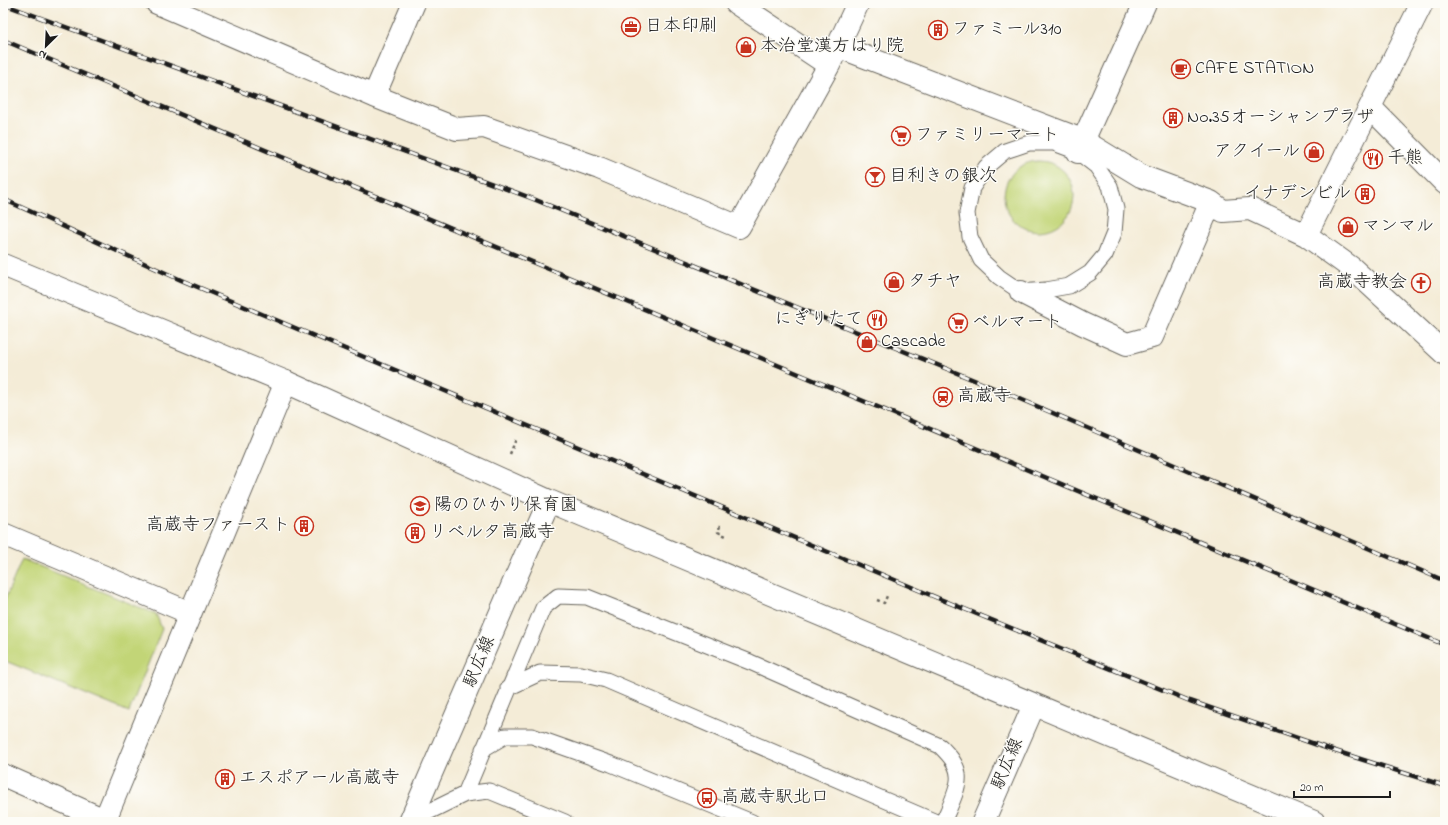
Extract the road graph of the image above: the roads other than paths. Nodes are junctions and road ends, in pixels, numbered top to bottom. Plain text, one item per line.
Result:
1 (157, 3) edge
2 (414, 3) edge
3 (736, 3) edge
4 (858, 3) edge
5 (1145, 3) edge
6 (1422, 3) edge
7 (833, 55) junction
8 (374, 96) junction
9 (1370, 107) junction
10 (1080, 146) junction
11 (1445, 183) edge
12 (1211, 202) junction
13 (1306, 235) junction
14 (3, 265) edge
15 (1021, 292) junction
16 (1445, 354) edge
17 (286, 382) junction
18 (549, 501) junction
19 (3, 534) edge
20 (190, 613) junction
21 (508, 688) junction
22 (1034, 705) junction
23 (483, 749) junction
24 (3, 775) edge
25 (465, 794) junction
26 (1304, 820) edge
27 (106, 821) edge
28 (411, 822) edge
29 (565, 822) edge
30 (752, 822) edge
31 (936, 822) edge
32 (943, 822) edge
33 (983, 822) edge

1 - 8 street
2 - 8 street
3 - 7 street
4 - 7 street
5 - 10 street
6 - 9 street
7 - 8 street
7 - 10 street
9 - 11 street
9 - 13 street
10 - 12 street
10 - 15 lane
10 - 15 lane
12 - 13 street
12 - 15 street
13 - 16 street
14 - 17 street
17 - 18 street
17 - 20 street
18 - 22 street
18 - 28 street, 駅広線
19 - 20 street
20 - 27 street
21 - 23 lane
21 - 31 lane
21 - 32 lane
22 - 26 street
22 - 33 street, 駅広線
23 - 25 lane
23 - 30 lane
24 - 27 street
25 - 28 lane
25 - 29 lane

